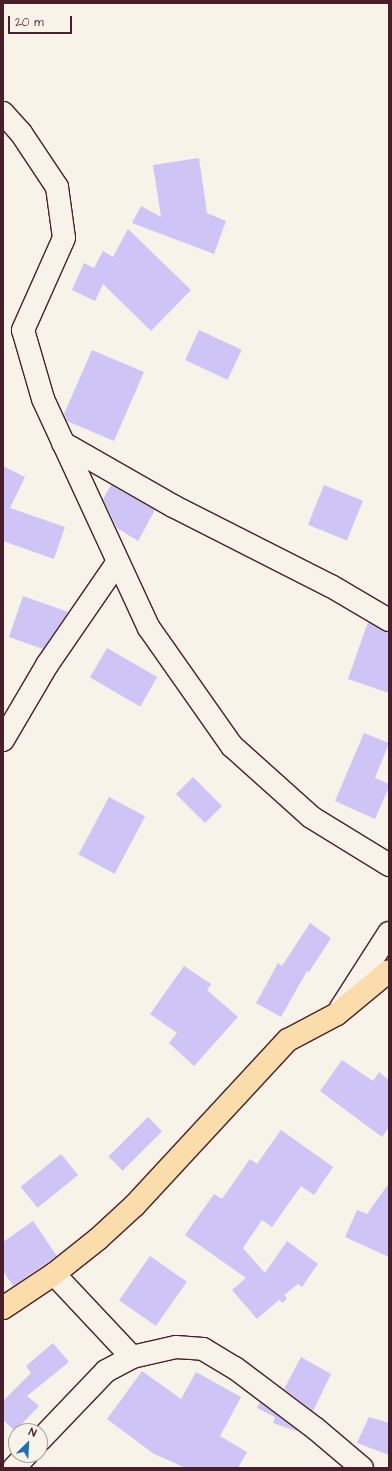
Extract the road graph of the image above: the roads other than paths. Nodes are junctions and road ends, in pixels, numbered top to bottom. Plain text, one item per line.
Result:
1 (3, 113) edge
2 (63, 443) junction
3 (117, 562) junction
4 (389, 620) edge
5 (6, 729) edge
6 (389, 865) edge
7 (389, 933) edge
8 (389, 972) edge
9 (337, 1014) junction
10 (54, 1274) junction
11 (3, 1308) edge
12 (132, 1357) junction
13 (48, 1432) edge
14 (362, 1468) edge

1 - 2 street
2 - 3 street
2 - 4 street
3 - 5 street
3 - 6 street
7 - 9 street
8 - 9 main road
9 - 10 main road
10 - 11 main road
10 - 12 street
12 - 13 street
12 - 14 street

